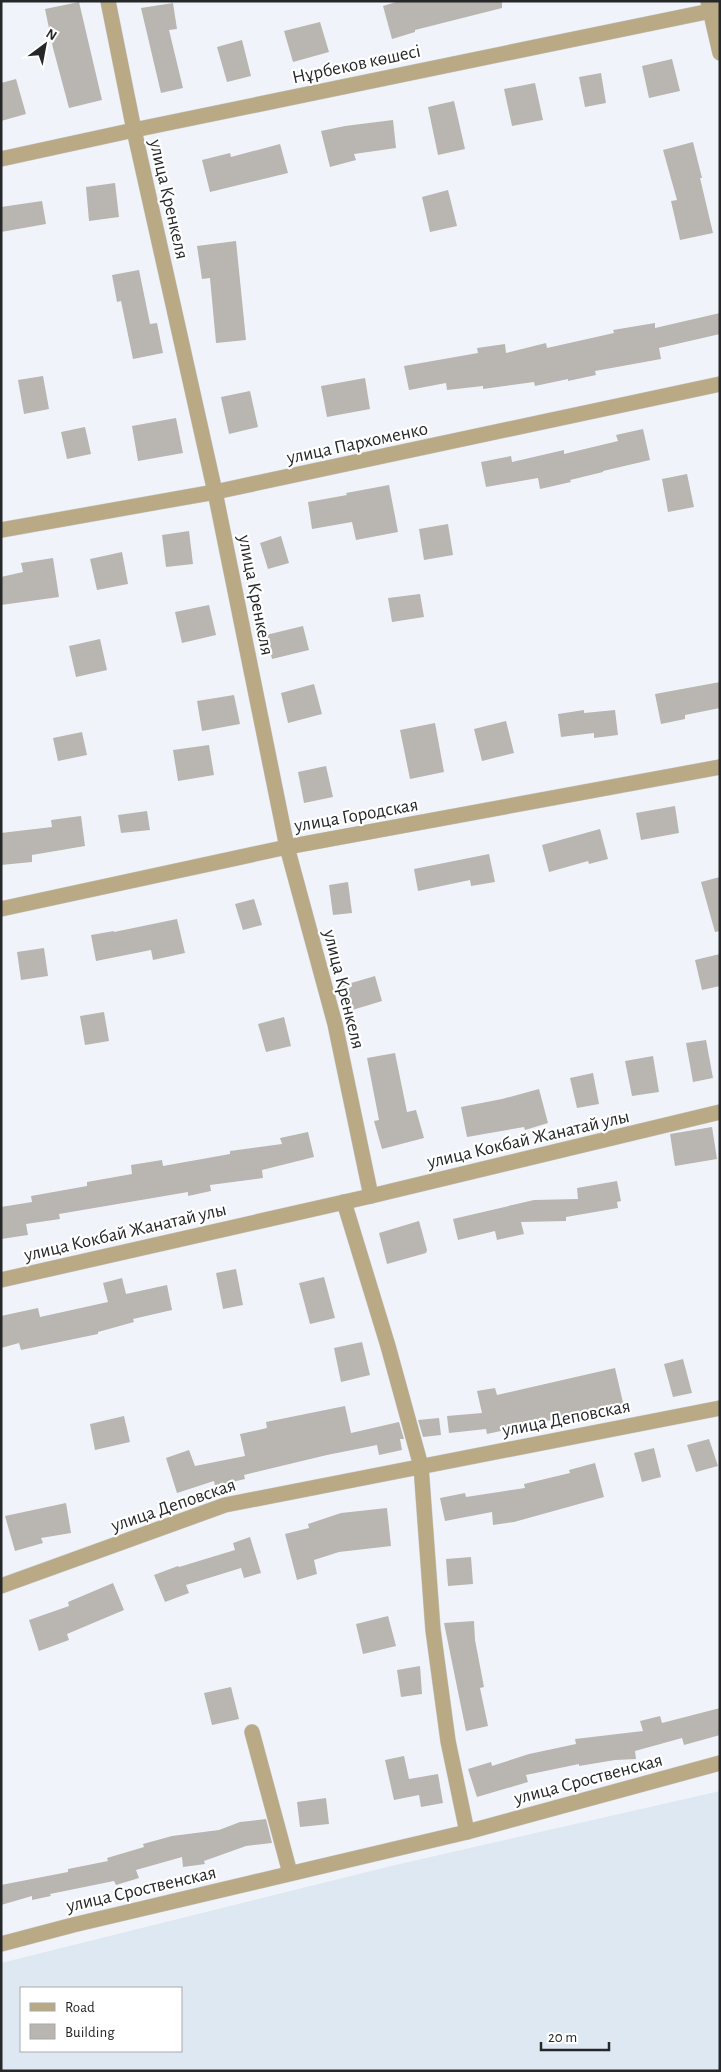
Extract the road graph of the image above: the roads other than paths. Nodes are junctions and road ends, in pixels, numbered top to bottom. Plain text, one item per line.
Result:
1 (108, 1) edge
2 (713, 7) edge
3 (720, 53) edge
4 (134, 130) junction
5 (1, 159) edge
6 (720, 384) edge
7 (215, 492) junction
8 (1, 530) edge
9 (720, 767) edge
10 (287, 847) junction
11 (1, 909) edge
12 (720, 1112) edge
13 (371, 1196) junction
14 (344, 1202) junction
15 (1, 1280) edge
16 (720, 1408) edge
17 (421, 1466) junction
18 (1, 1586) edge
19 (252, 1732) dead end
20 (720, 1763) edge
21 (467, 1832) junction
22 (290, 1873) junction
23 (1, 1944) edge

1 - 4 street, улица Кренкеля
2 - 3 street
2 - 4 street, Нұрбеков көшесі
4 - 5 street, Нұрбеков көшесі
4 - 7 street, улица Кренкеля
6 - 7 street, улица Пархоменко
7 - 8 street, улица Пархоменко
7 - 10 street, улица Кренкеля
9 - 10 street, улица Городская
10 - 11 street, улица Городская
10 - 13 street, улица Кренкеля
12 - 13 street, улица Кокбай Жанатай улы
13 - 14 street, улица Кокбай Жанатай улы
14 - 15 street, улица Кокбай Жанатай улы
14 - 17 street
16 - 17 street, улица Деповская
17 - 18 street, улица Деповская
17 - 21 street
19 - 22 street
20 - 21 street, улица Сроственская
21 - 22 street, улица Сроственская
22 - 23 street, улица Сроственская

